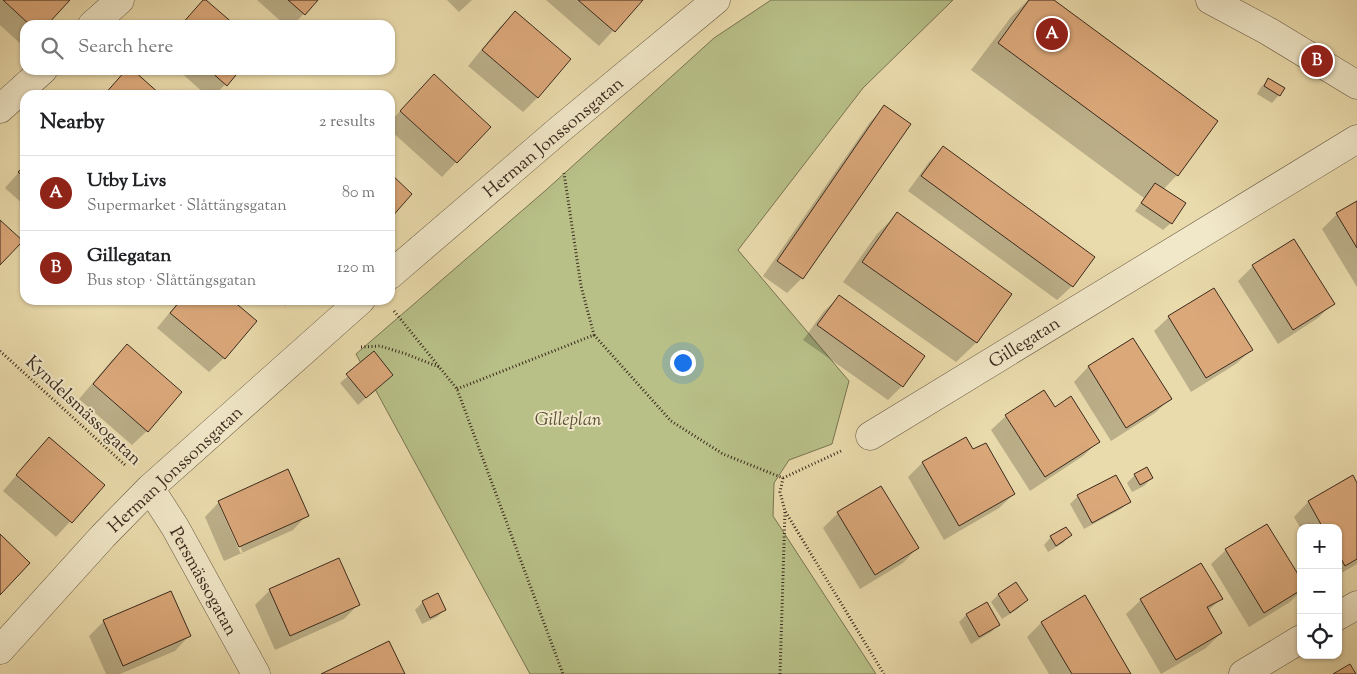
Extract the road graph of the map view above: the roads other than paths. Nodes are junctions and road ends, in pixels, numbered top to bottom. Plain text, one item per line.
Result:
1 (120, 0) edge
2 (716, 0) edge
3 (1210, 0) edge
4 (98, 20) edge
5 (37, 75) edge
6 (1357, 85) edge
7 (21, 90) edge
8 (20, 91) edge
9 (0, 109) edge
10 (1357, 139) edge
11 (395, 271) edge
12 (356, 305) edge
13 (870, 436) road end
14 (150, 488) junction
15 (1357, 605) edge
16 (1341, 614) edge
17 (1297, 641) edge
18 (0, 650) edge
19 (256, 674) edge
20 (1243, 674) edge

1 - 4 street
2 - 11 street, Herman Jonssonsgatan
3 - 6 street
5 - 7 street
8 - 9 street
10 - 13 street, Gillegatan
12 - 14 street, Herman Jonssonsgatan
14 - 18 street, Herman Jonssonsgatan
14 - 19 street, Persmässogatan
15 - 16 street
17 - 20 street

